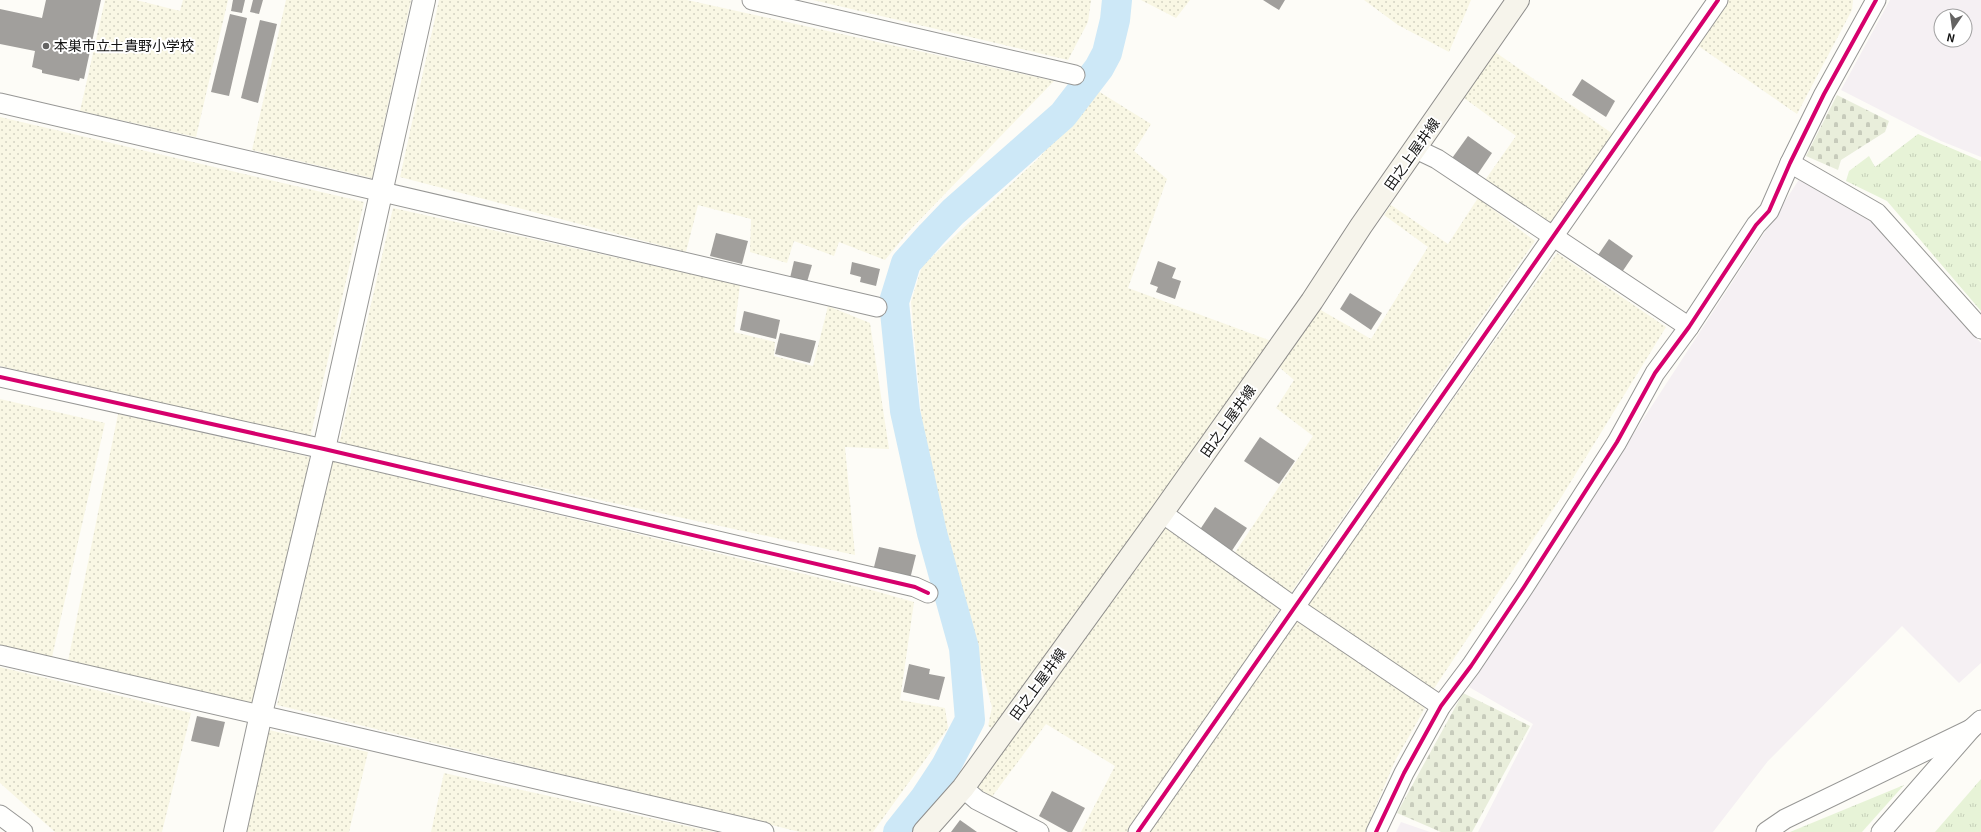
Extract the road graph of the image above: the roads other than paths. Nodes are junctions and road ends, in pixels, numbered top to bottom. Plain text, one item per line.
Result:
1 (424, 0) edge
2 (752, 0) edge
3 (1518, 0) edge
4 (1718, 0) edge
5 (1876, 0) edge
6 (1075, 75) dead end
7 (0, 103) edge
8 (1416, 149) junction
9 (1790, 163) junction
10 (380, 191) junction
11 (1553, 238) junction
12 (877, 307) dead end
13 (1689, 327) junction
14 (1981, 329) edge
15 (0, 377) edge
16 (324, 449) junction
17 (1162, 514) junction
18 (928, 593) dead end
19 (1294, 607) junction
20 (0, 655) edge
21 (1441, 706) junction
22 (261, 714) junction
23 (1976, 724) edge
24 (963, 788) junction
25 (0, 815) edge
26 (23, 832) edge
27 (235, 832) edge
28 (764, 832) edge
29 (924, 832) edge
30 (1039, 832) edge
31 (1138, 832) edge
32 (1376, 832) edge
33 (1766, 832) edge
34 (1881, 832) edge

1 - 10 street
2 - 6 street
3 - 8 main road, 田之上屋井線
4 - 11 street
5 - 9 street
7 - 10 street
8 - 11 street
8 - 17 main road, 田之上屋井線
9 - 13 street
9 - 14 street
10 - 12 street
10 - 16 street
11 - 13 street
11 - 19 street
13 - 21 street
15 - 16 street
16 - 18 street
16 - 22 street
17 - 19 street
17 - 24 main road, 田之上屋井線
19 - 21 street
19 - 31 street
20 - 22 street
21 - 32 street
22 - 27 street
22 - 28 street
23 - 33 street
23 - 34 street
24 - 29 main road, 田之上屋井線
24 - 30 street
25 - 26 street

